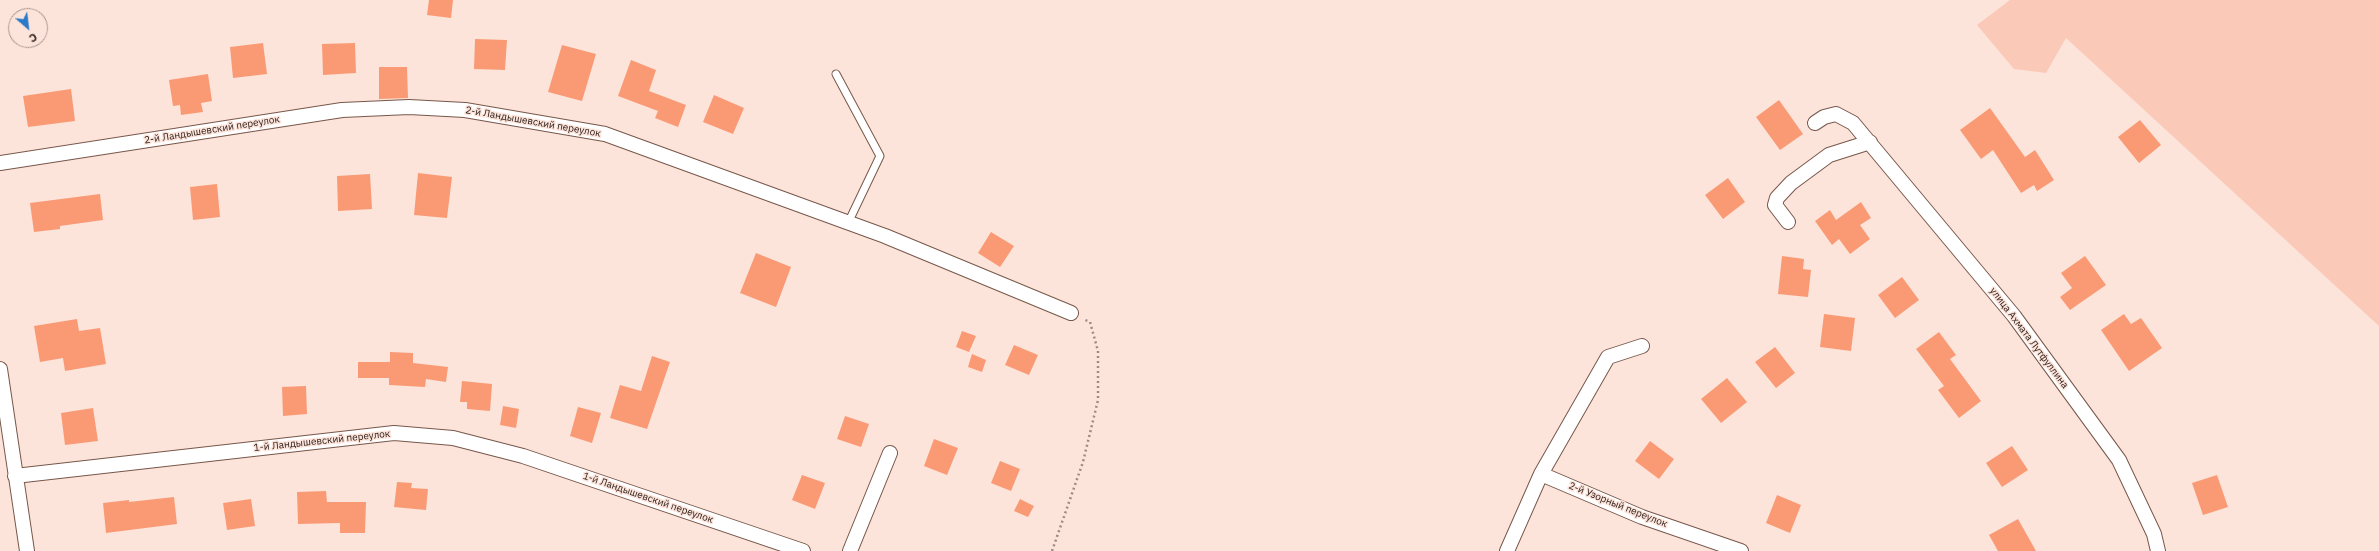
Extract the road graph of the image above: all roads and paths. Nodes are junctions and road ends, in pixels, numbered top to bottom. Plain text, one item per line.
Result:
1 (836, 74) dead end
2 (1814, 123) dead end
3 (1870, 142) junction
4 (0, 163) edge
5 (1788, 222) dead end
6 (848, 223) junction
7 (1072, 314) joint
8 (1642, 346) dead end
9 (0, 369) edge
10 (890, 453) dead end
11 (1541, 474) junction
12 (15, 476) junction
13 (27, 551) edge
14 (803, 551) edge
15 (850, 551) edge
16 (1052, 551) edge
17 (1507, 551) edge
18 (1741, 551) edge
19 (2158, 551) edge

1 - 6 lane
2 - 3 street, улица Ахмата Лутфуллина
3 - 5 street
3 - 19 street, улица Ахмата Лутфуллина
4 - 6 street, 2-й Ландышевский переулок
6 - 7 street, 2-й Ландышевский переулок
7 - 16 path
8 - 11 street
9 - 12 street
10 - 15 street
11 - 17 street
11 - 18 street, 2-й Узорный переулок
12 - 13 street
12 - 14 street, 1-й Ландышевский переулок

